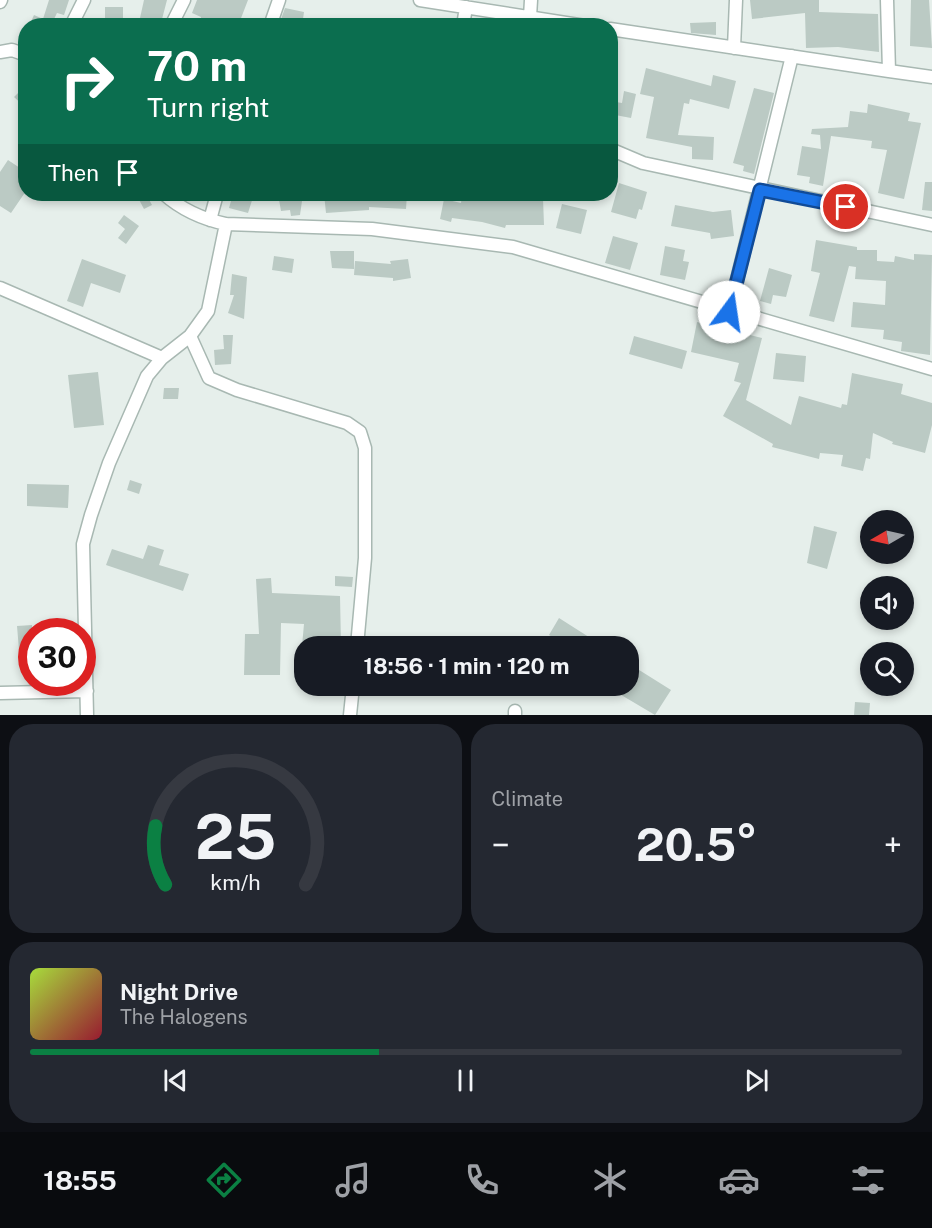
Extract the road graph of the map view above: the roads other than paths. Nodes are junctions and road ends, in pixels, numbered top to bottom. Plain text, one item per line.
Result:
1 (84, 0) edge
2 (184, 0) edge
3 (279, 0) edge
4 (420, 0) edge
5 (531, 0) edge
6 (736, 0) edge
7 (887, 0) edge
8 (466, 7) junction
9 (530, 17) junction
10 (76, 18) edge
11 (175, 18) edge
12 (273, 18) edge
13 (464, 18) edge
14 (536, 18) edge
15 (618, 30) edge
16 (734, 48) junction
17 (0, 52) edge
18 (18, 52) edge
19 (792, 56) junction
20 (889, 70) junction
21 (932, 77) edge
22 (618, 152) edge
23 (760, 190) junction
24 (172, 201) edge
25 (215, 201) edge
26 (210, 220) junction
27 (226, 224) junction
28 (932, 225) edge
29 (0, 288) edge
30 (729, 312) junction
31 (190, 336) junction
32 (162, 358) junction
33 (932, 369) edge
34 (86, 618) edge
35 (358, 636) edge
36 (0, 693) edge
37 (18, 693) edge
38 (87, 696) edge
39 (352, 696) edge
40 (87, 715) edge
41 (350, 715) edge

1 - 10 street
2 - 11 street
3 - 12 street
4 - 8 street
5 - 9 street
6 - 16 street
7 - 20 street
8 - 9 street
8 - 13 street
9 - 14 street
15 - 16 street
16 - 19 street
17 - 18 street
19 - 20 street
19 - 23 street
20 - 21 street
22 - 23 street
23 - 28 street
23 - 30 street
24 - 26 street
25 - 26 street
26 - 27 street
27 - 30 street
27 - 31 street
29 - 32 street
30 - 33 street
31 - 32 street
31 - 35 street
32 - 34 street
36 - 37 street
38 - 40 street
39 - 41 street

